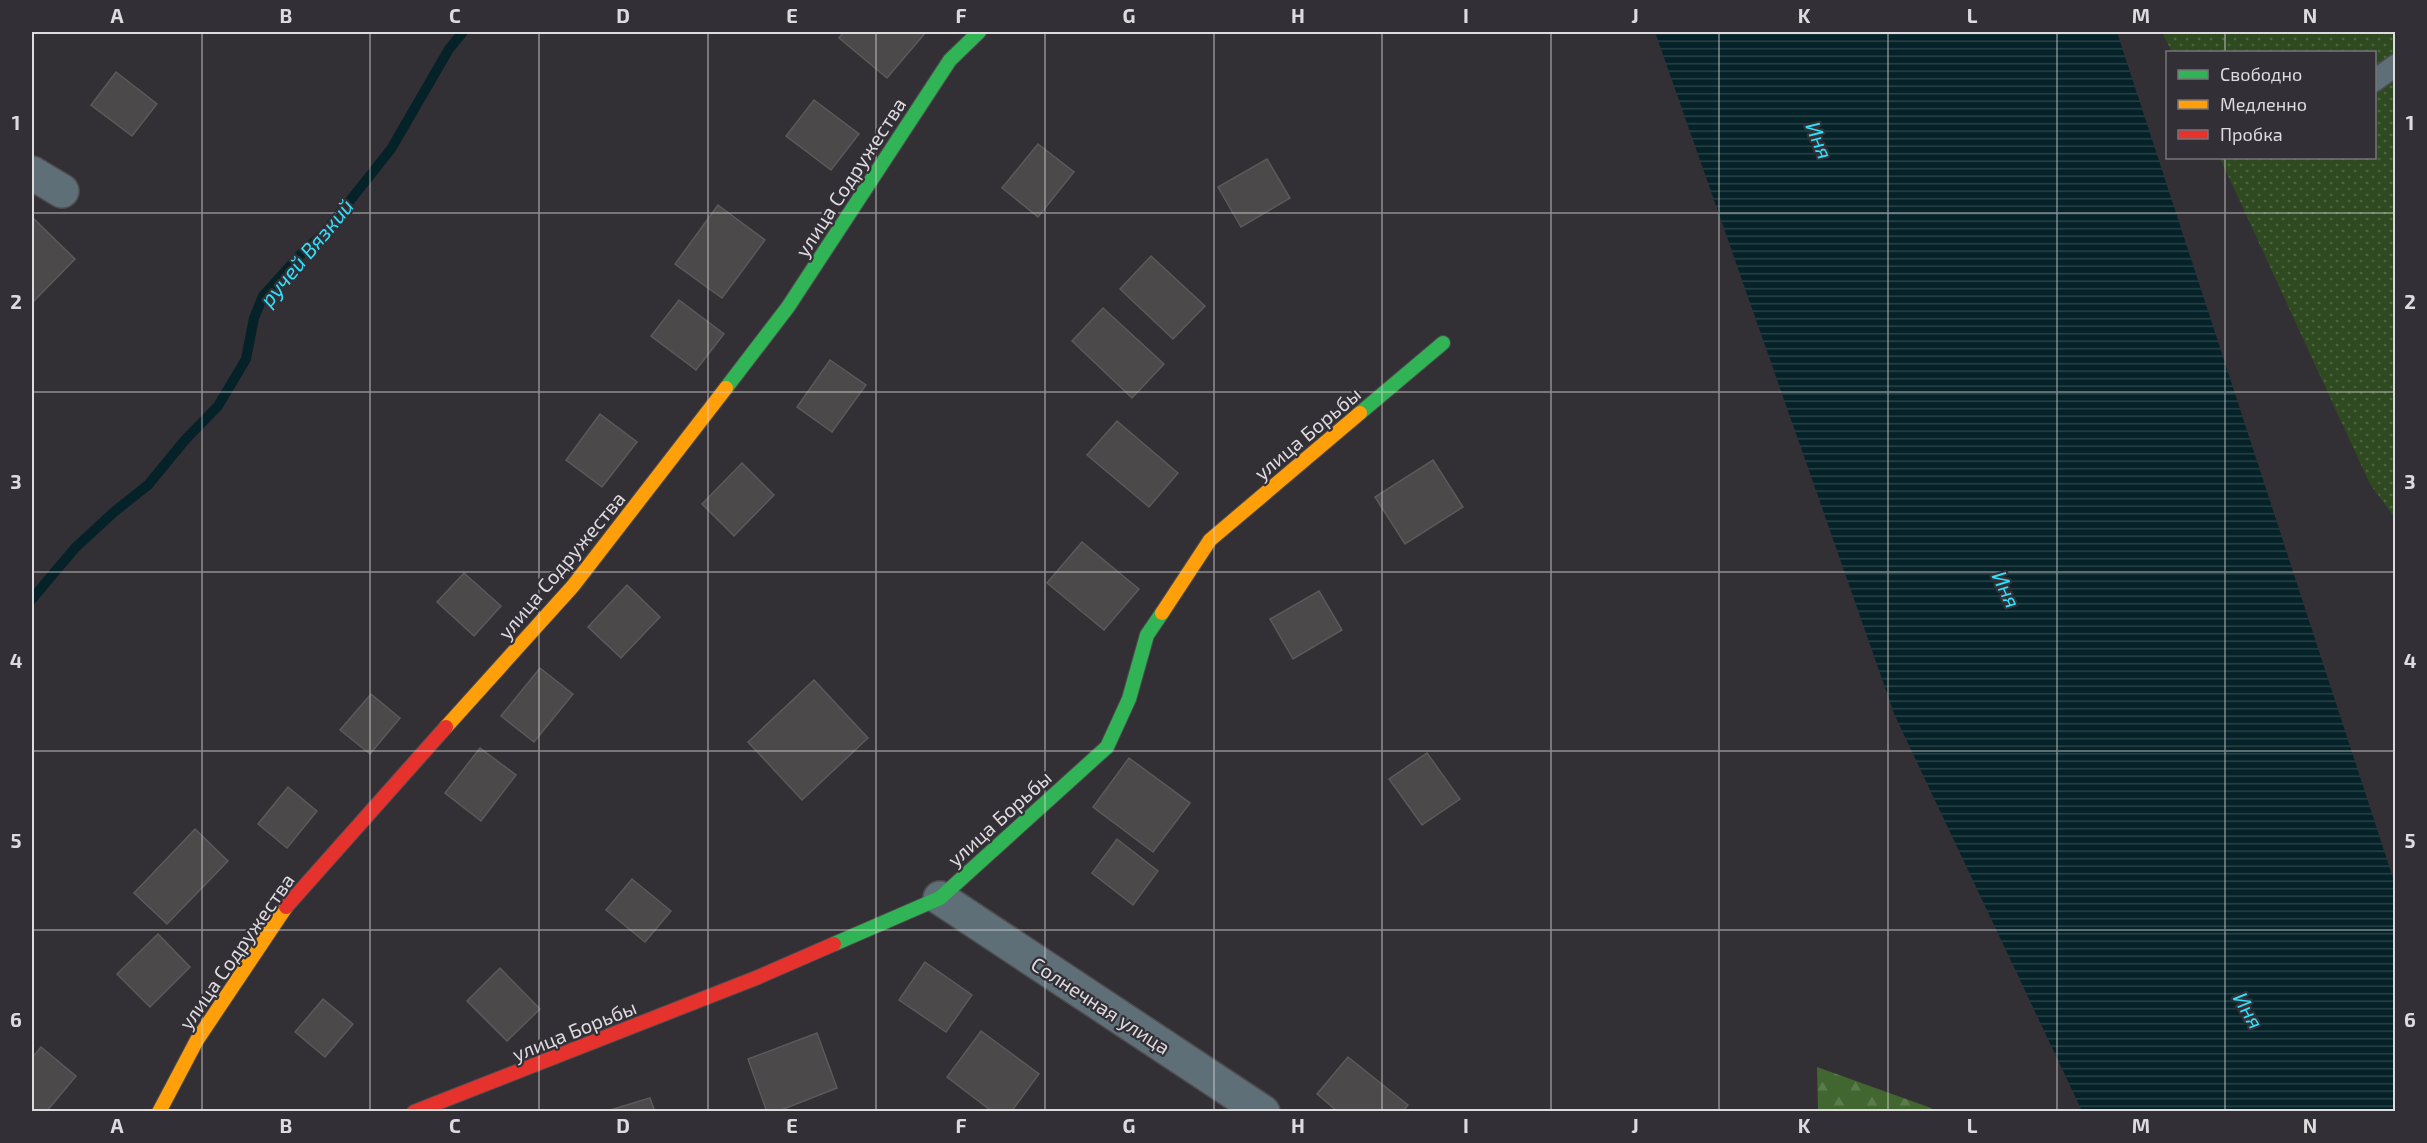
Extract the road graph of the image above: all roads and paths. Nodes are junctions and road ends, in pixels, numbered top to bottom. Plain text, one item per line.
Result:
1 (979, 32) edge
2 (2396, 65) edge
3 (2376, 80) edge
4 (32, 173) edge
5 (62, 191) dead end
6 (1443, 343) dead end
7 (940, 898) junction
8 (159, 1112) edge
9 (414, 1112) edge
10 (1263, 1112) edge

1 - 8 street, улица Содружества
2 - 3 lane
4 - 5 street
6 - 7 street, улица Борьбы
7 - 9 street, улица Борьбы
7 - 10 street, Солнечная улица

